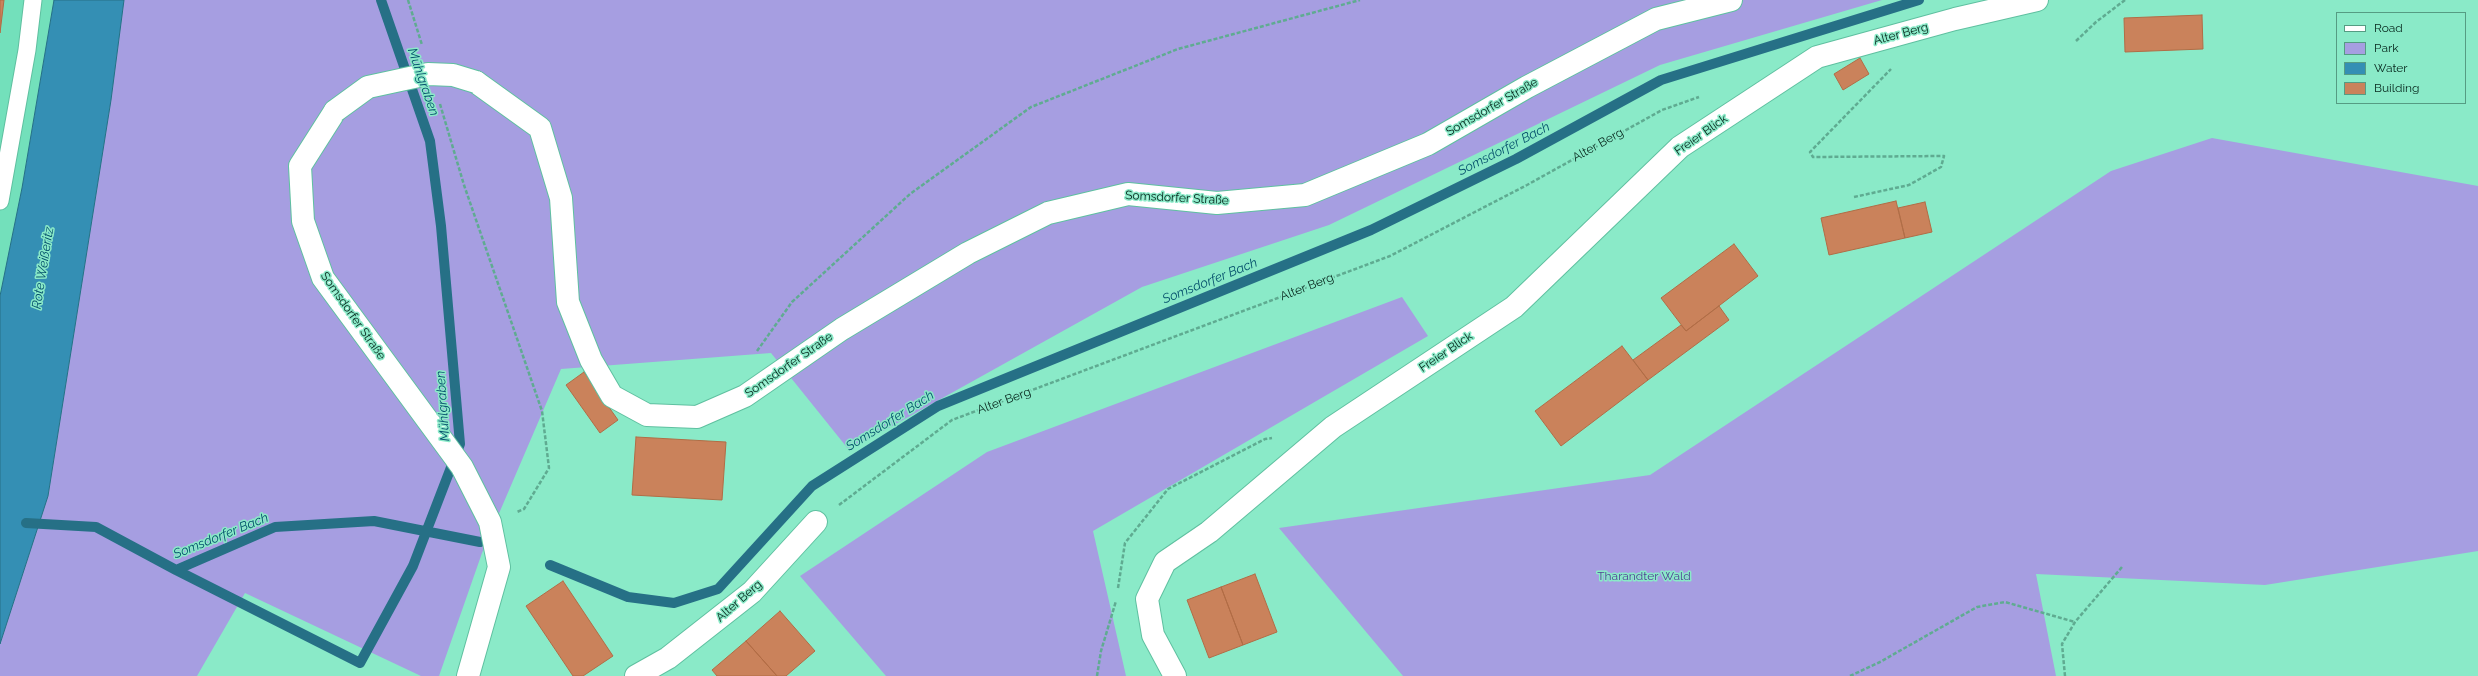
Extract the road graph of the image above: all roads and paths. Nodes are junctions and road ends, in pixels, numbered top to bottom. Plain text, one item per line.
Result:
1 (33, 0) edge
2 (1360, 0) edge
3 (1731, 0) edge
4 (2037, 0) edge
5 (2125, 0) edge
6 (2076, 41) dead end
7 (1817, 56) joint
8 (1895, 65) dead end
9 (1706, 95) dead end
10 (464, 185) dead end
11 (1854, 196) dead end
12 (0, 201) edge
13 (745, 396) junction
14 (513, 514) dead end
15 (816, 522) joint
16 (2122, 567) dead end
17 (2075, 622) junction
18 (468, 676) edge
19 (636, 676) edge
20 (1175, 676) edge
21 (1850, 676) edge
22 (2065, 676) edge

1 - 12 lane
2 - 13 path
3 - 13 street, Somsdorfer Straße
4 - 7 street, Alter Berg
5 - 6 path
7 - 20 street, Freier Blick
8 - 11 path
9 - 15 path, Alter Berg
10 - 14 path
13 - 18 street, Somsdorfer Straße, bridge
15 - 19 street, Alter Berg
16 - 17 path
17 - 21 path
17 - 22 path

